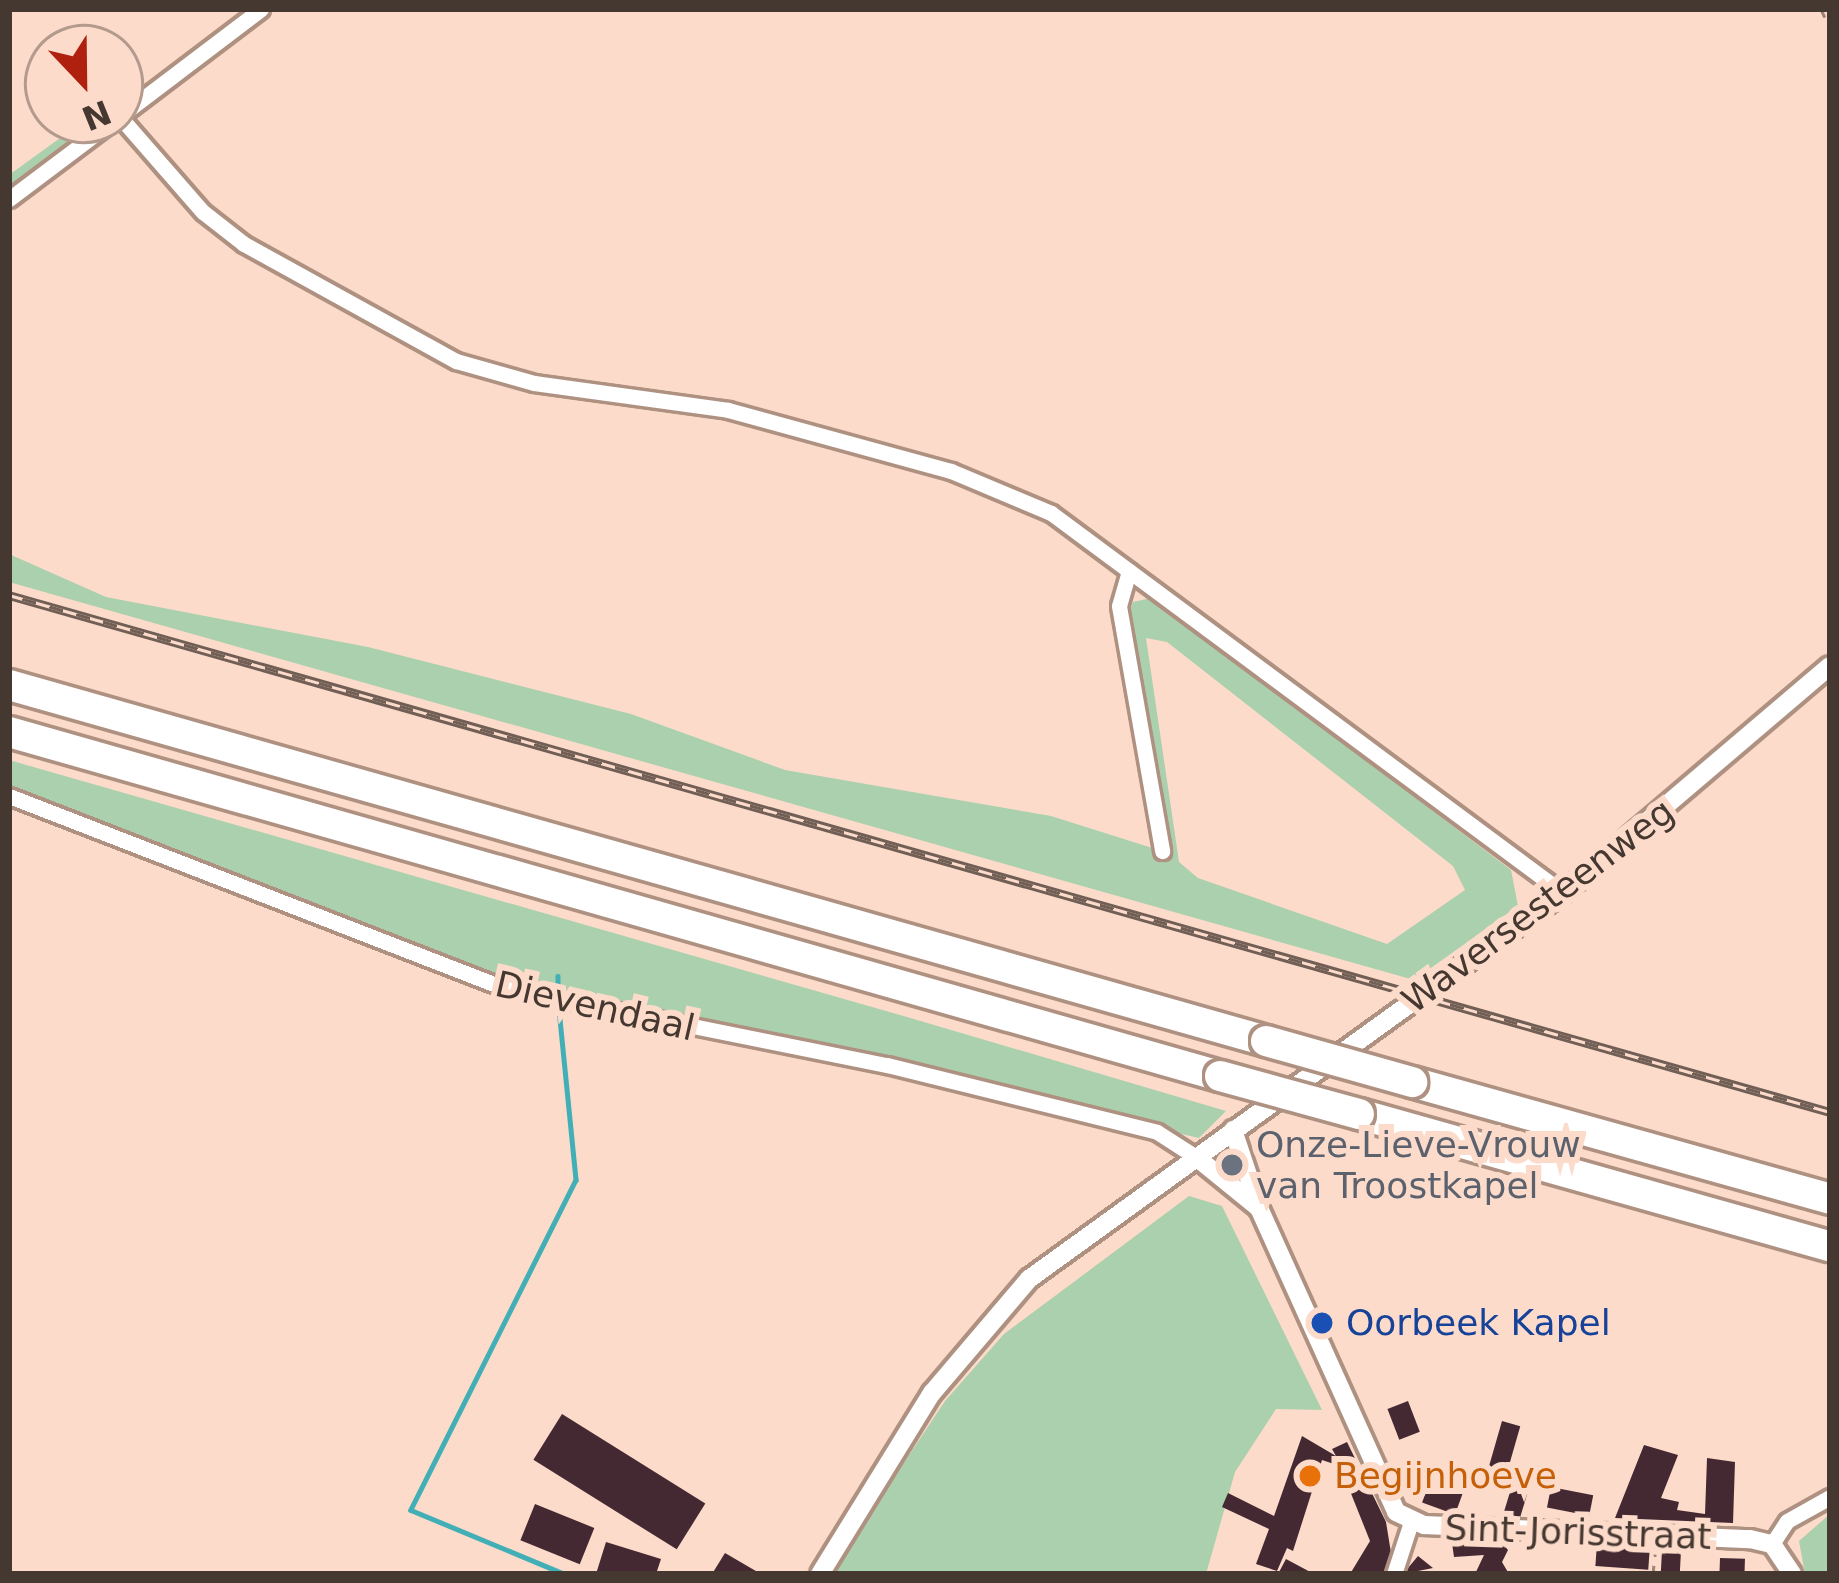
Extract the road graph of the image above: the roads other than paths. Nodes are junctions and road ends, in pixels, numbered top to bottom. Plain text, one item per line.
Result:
1 (261, 9) edge
2 (144, 98) edge
3 (83, 144) edge
4 (142, 144) edge
5 (9, 199) edge
6 (1129, 571) junction
7 (1830, 666) edge
8 (9, 685) edge
9 (9, 732) edge
10 (9, 796) edge
11 (1162, 851) dead end
12 (1563, 893) junction
13 (1232, 1130) junction
14 (1196, 1157) junction
15 (1830, 1199) edge
16 (1259, 1208) junction
17 (1830, 1246) edge
18 (1830, 1497) edge
19 (1411, 1522) junction
20 (1772, 1544) junction
21 (820, 1574) edge
22 (1394, 1574) edge
23 (1792, 1574) edge

1 - 2 street
3 - 5 street
4 - 6 street
6 - 11 street
6 - 12 street
7 - 12 street, Waversesteenweg
8 - 15 highway, bridge
9 - 17 highway, bridge
10 - 14 street, Dievendaal
12 - 13 street, Waversesteenweg
13 - 14 street, Waversesteenweg
13 - 16 street, Sint-Jorisstraat
14 - 16 street, Sint-Jorisstraat
14 - 21 street, Waversesteenweg
16 - 19 street, Sint-Jorisstraat
18 - 20 street
19 - 20 street, Sint-Jorisstraat
19 - 22 street
20 - 23 street

